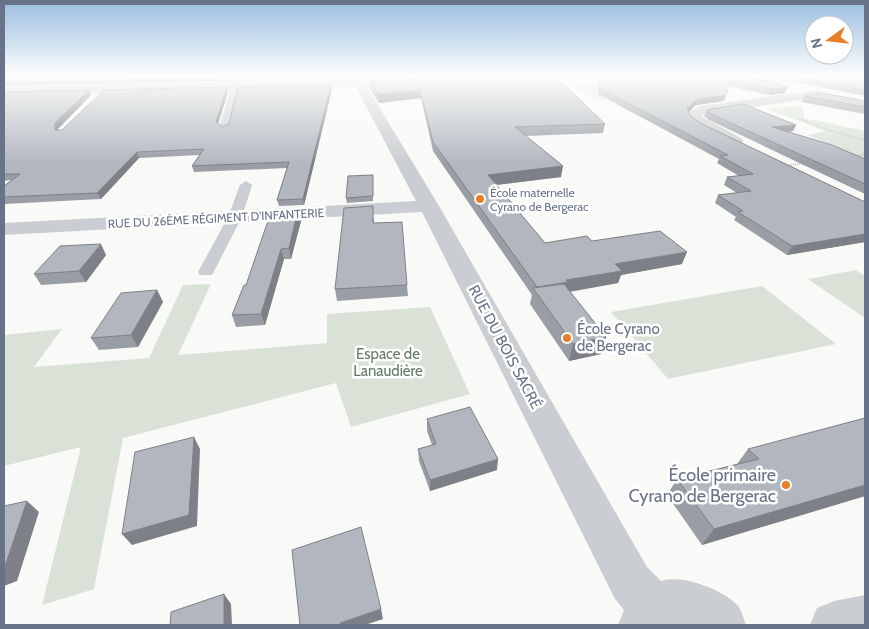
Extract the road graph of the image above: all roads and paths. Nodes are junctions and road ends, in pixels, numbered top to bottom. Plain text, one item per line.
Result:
1 (230, 104) edge
2 (372, 104) edge
3 (745, 104) edge
4 (759, 104) edge
5 (224, 128) edge
6 (865, 140) edge
7 (865, 154) edge
8 (856, 156) edge
9 (807, 163) edge
10 (787, 166) joint
11 (246, 185) dead end
12 (429, 206) junction
13 (235, 217) junction
14 (4, 229) edge
15 (206, 272) dead end
16 (648, 616) edge
17 (865, 619) edge
18 (722, 625) edge
19 (834, 625) edge

1 - 5 lane
2 - 12 street, RUE DU BOIS SACRÉ
3 - 10 street
4 - 6 path
7 - 8 path
9 - 10 path
11 - 13 lane
12 - 13 street, RUE DU 26ÈME RÉGIMENT D'INFANTERIE
12 - 16 street, RUE DU BOIS SACRÉ
13 - 14 street, RUE DU 26ÈME RÉGIMENT D'INFANTERIE
13 - 15 lane
16 - 18 street
17 - 19 street

